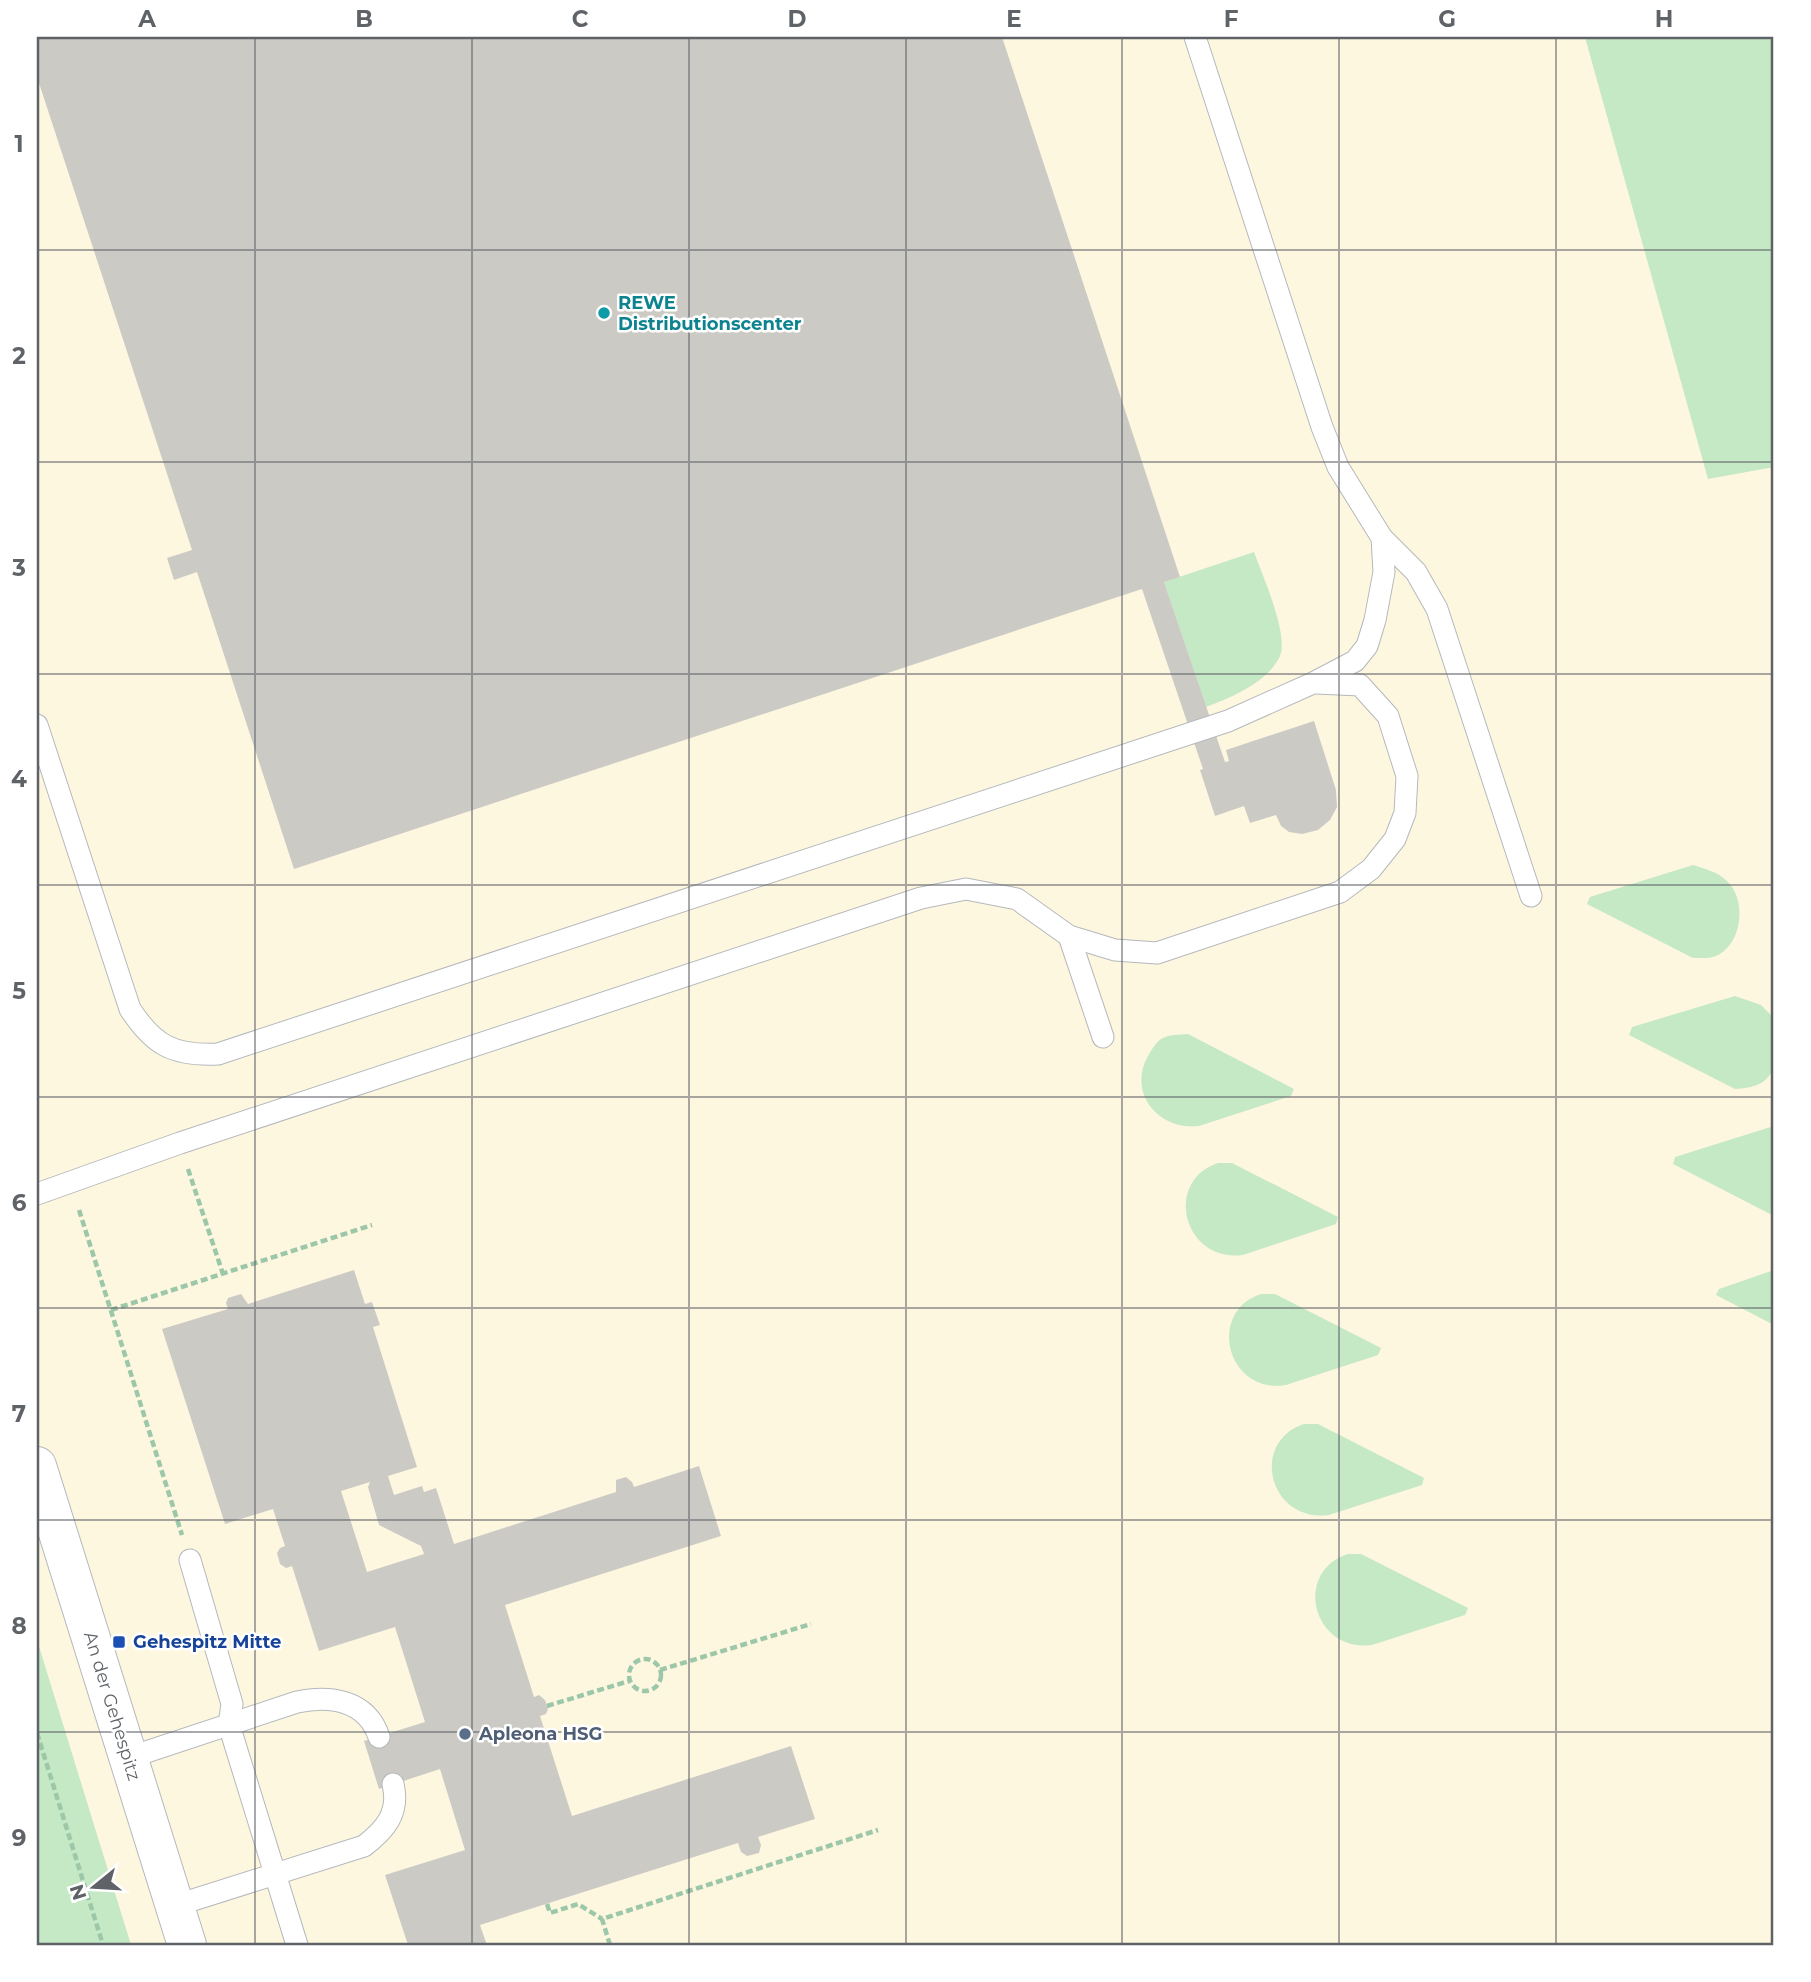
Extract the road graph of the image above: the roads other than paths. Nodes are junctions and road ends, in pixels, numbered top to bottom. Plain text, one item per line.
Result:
1 (1195, 37) edge
2 (1382, 538) junction
3 (1313, 683) junction
4 (37, 725) edge
5 (1531, 895) dead end
6 (1069, 936) junction
7 (1103, 1037) dead end
8 (37, 1194) edge
9 (37, 1466) edge
10 (190, 1560) road end
11 (229, 1725) junction
12 (379, 1737) dead end
13 (128, 1758) junction
14 (393, 1784) dead end
15 (275, 1874) junction
16 (174, 1906) junction
17 (187, 1945) edge
18 (297, 1945) edge

1 - 2 lane
2 - 3 lane
2 - 5 lane
3 - 4 lane
3 - 6 lane
6 - 7 lane
6 - 8 lane
9 - 13 street, An der Gehespitz
10 - 11 lane
11 - 12 lane
11 - 13 lane
11 - 15 lane
13 - 16 street, An der Gehespitz
14 - 15 lane
15 - 16 lane
15 - 18 lane
16 - 17 street, An der Gehespitz

